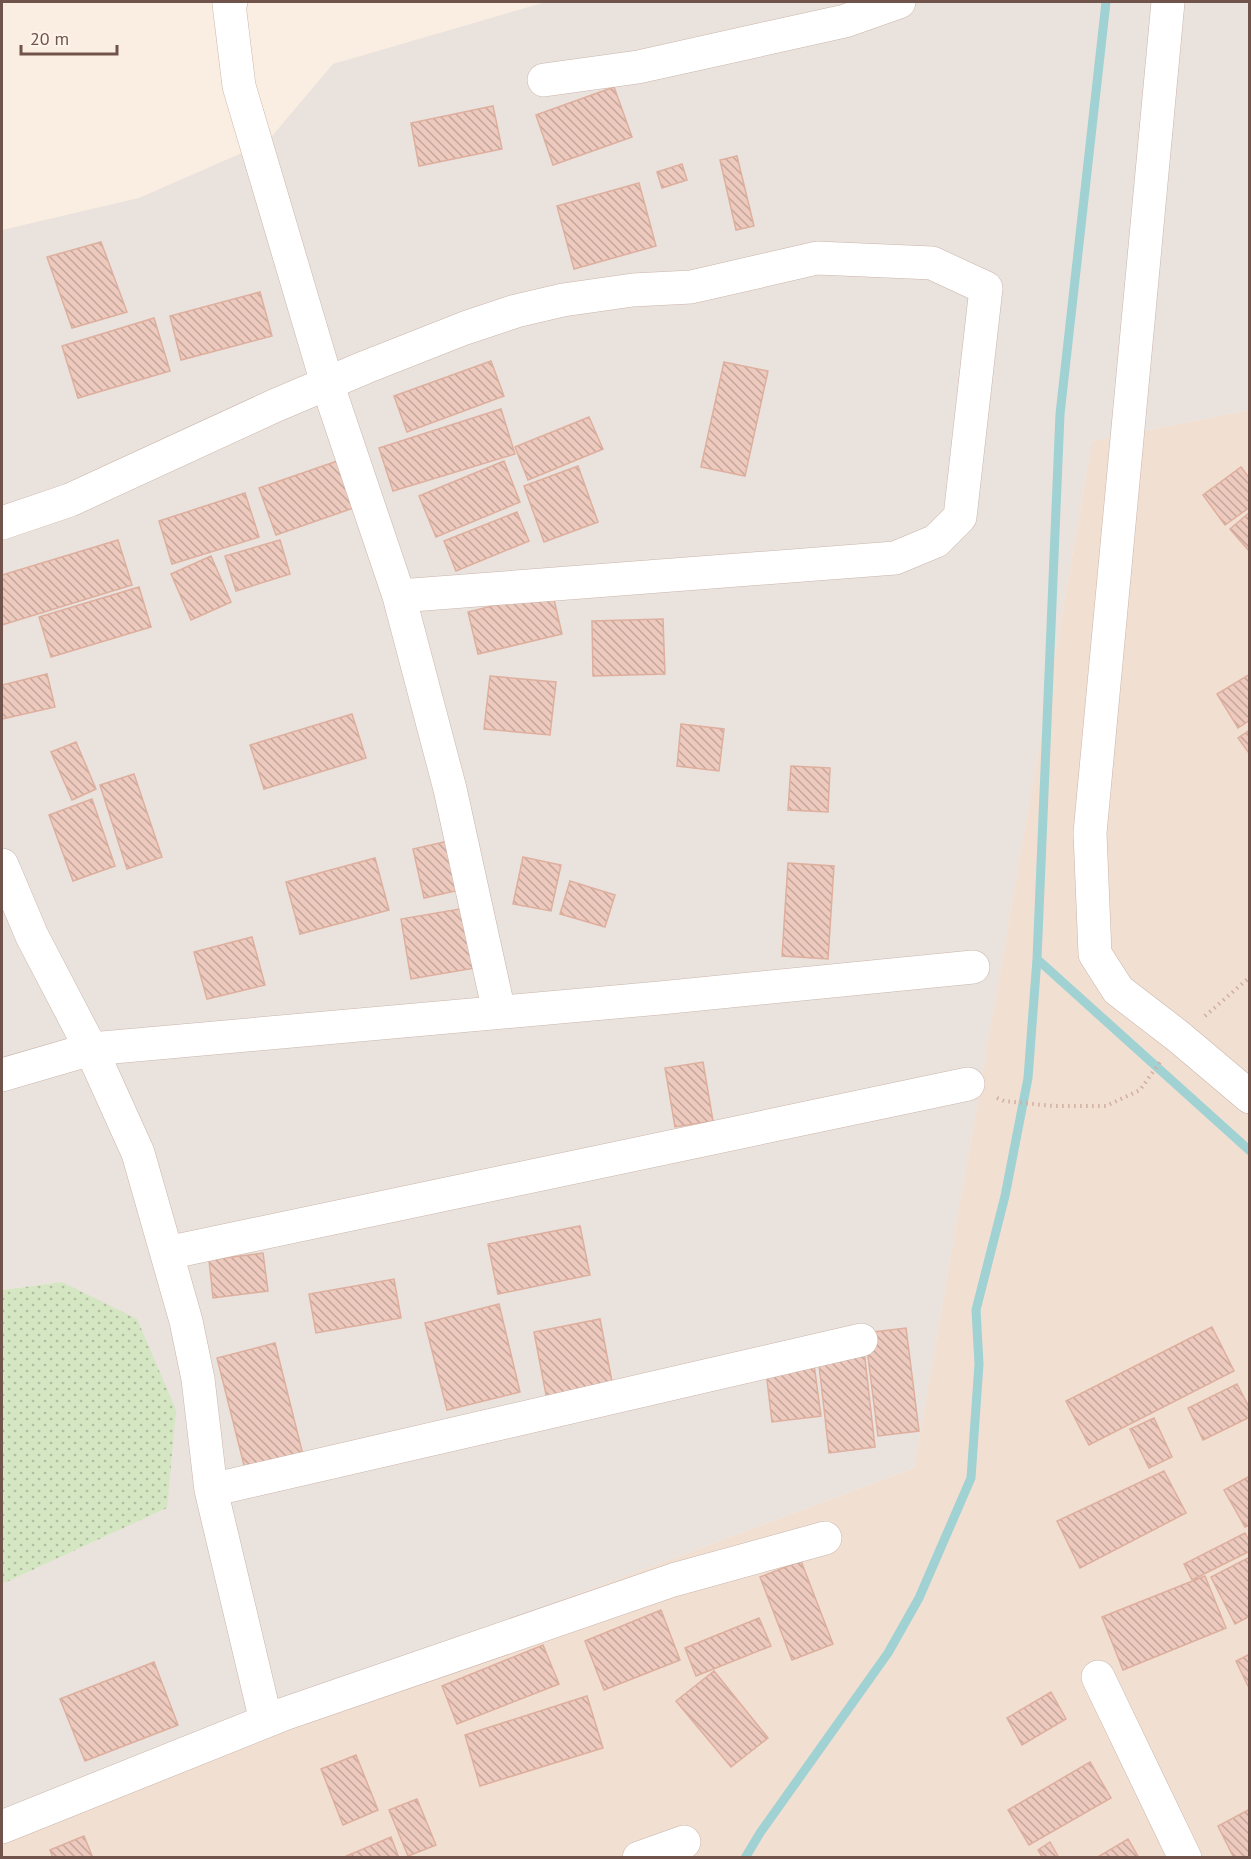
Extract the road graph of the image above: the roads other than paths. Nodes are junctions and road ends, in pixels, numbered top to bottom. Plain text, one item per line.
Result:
1 (231, 2) edge
2 (899, 2) edge
3 (1168, 2) edge
4 (544, 80) dead end
5 (327, 383) junction
6 (2, 523) edge
7 (399, 596) junction
8 (2, 865) edge
9 (973, 967) dead end
10 (499, 1012) junction
11 (92, 1049) junction
12 (2, 1075) edge
13 (968, 1084) dead end
14 (1250, 1097) edge
15 (167, 1253) junction
16 (861, 1340) dead end
17 (211, 1490) junction
18 (825, 1538) dead end
19 (1098, 1677) dead end
20 (266, 1721) junction
21 (2, 1827) edge
22 (684, 1842) dead end
23 (639, 1857) edge
24 (1185, 1857) edge

1 - 5 street
2 - 4 street
3 - 14 street
5 - 6 street
5 - 7 street
5 - 7 street
7 - 10 street
8 - 11 street
9 - 10 street
10 - 11 street
11 - 12 street
11 - 15 street
13 - 15 street
15 - 17 street
16 - 17 street
17 - 20 street
18 - 20 street
19 - 24 street
20 - 21 street
22 - 23 street

